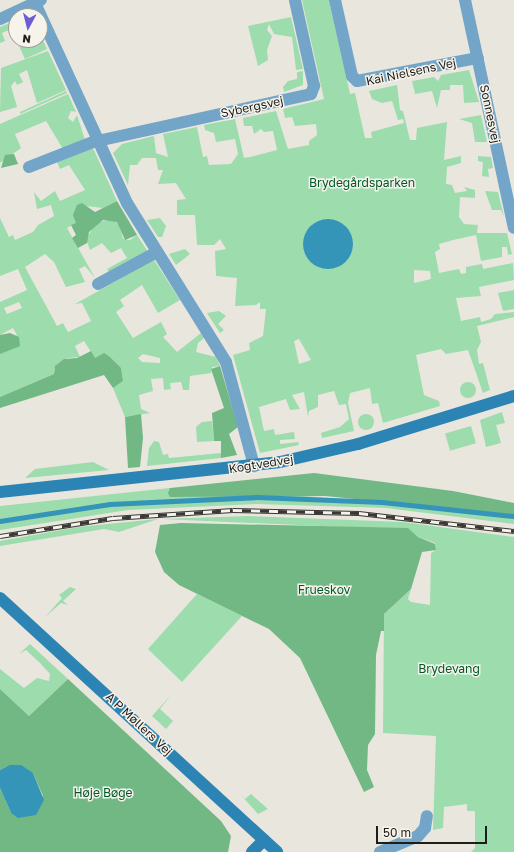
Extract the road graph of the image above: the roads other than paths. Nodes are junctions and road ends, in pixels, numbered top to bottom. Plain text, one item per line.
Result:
1 (295, 0) edge
2 (335, 0) edge
3 (465, 0) edge
4 (38, 2) edge
5 (0, 18) edge
6 (478, 58) junction
7 (98, 140) junction
8 (29, 167) dead end
9 (514, 228) edge
10 (157, 252) junction
11 (98, 284) dead end
12 (514, 396) edge
13 (254, 466) junction
14 (0, 492) edge
15 (0, 598) edge
16 (427, 816) dead end
17 (264, 840) junction
18 (252, 852) edge
19 (277, 852) edge
20 (380, 852) edge

1 - 7 street, Sybergsvej
2 - 6 street, Kai Nielsens Vej
3 - 6 street, Sonnesvej
4 - 5 street
4 - 7 street
6 - 9 street, Sonnesvej
7 - 8 street
7 - 10 street
10 - 11 street
10 - 13 street
12 - 13 street, Kogtvedvej
13 - 14 street, Kogtvedvej
15 - 17 street, A P Møllers Vej
16 - 20 street
17 - 18 street
17 - 19 street, A P Møllers Vej

